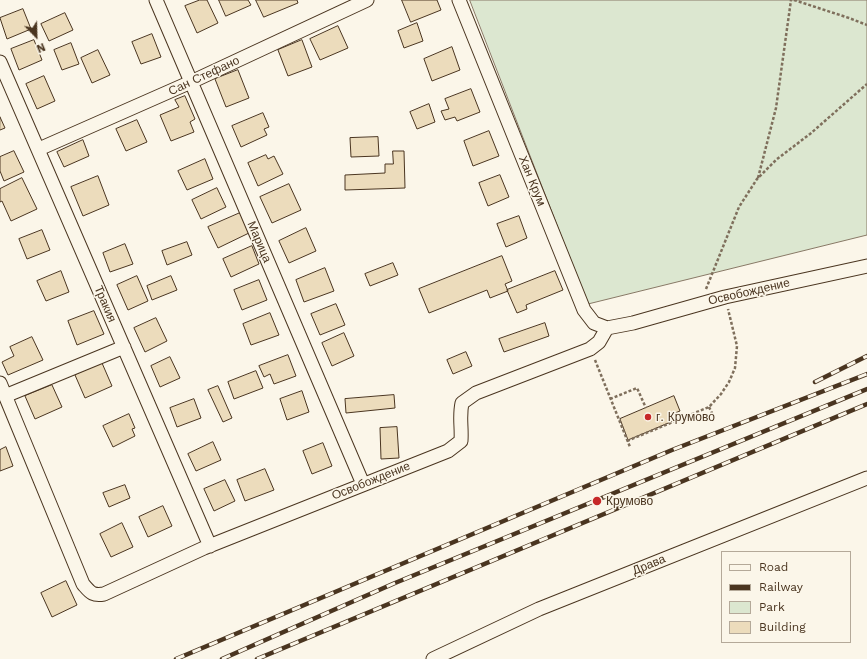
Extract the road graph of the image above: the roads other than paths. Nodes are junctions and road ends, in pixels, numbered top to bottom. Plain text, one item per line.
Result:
1 (156, 0) edge
2 (367, 0) edge
3 (459, 0) edge
4 (0, 62) edge
5 (191, 82) junction
6 (38, 149) junction
7 (867, 266) edge
8 (607, 328) junction
9 (124, 347) junction
10 (0, 384) edge
11 (5, 396) junction
12 (867, 478) edge
13 (363, 484) junction
14 (210, 546) junction
15 (433, 659) edge

1 - 5 street, Марица
2 - 5 street, Сан Стефано
3 - 8 street, Хан Крум
4 - 6 street, Тракия
5 - 6 street, Сан Стефано
5 - 13 street, Марица
6 - 9 street, Тракия
7 - 8 street, Освобождение
8 - 13 street, Освобождение
9 - 11 street
9 - 14 street, Тракия
10 - 11 street
11 - 14 street, Освобождение
12 - 15 street, Драва
13 - 14 street, Освобождение

